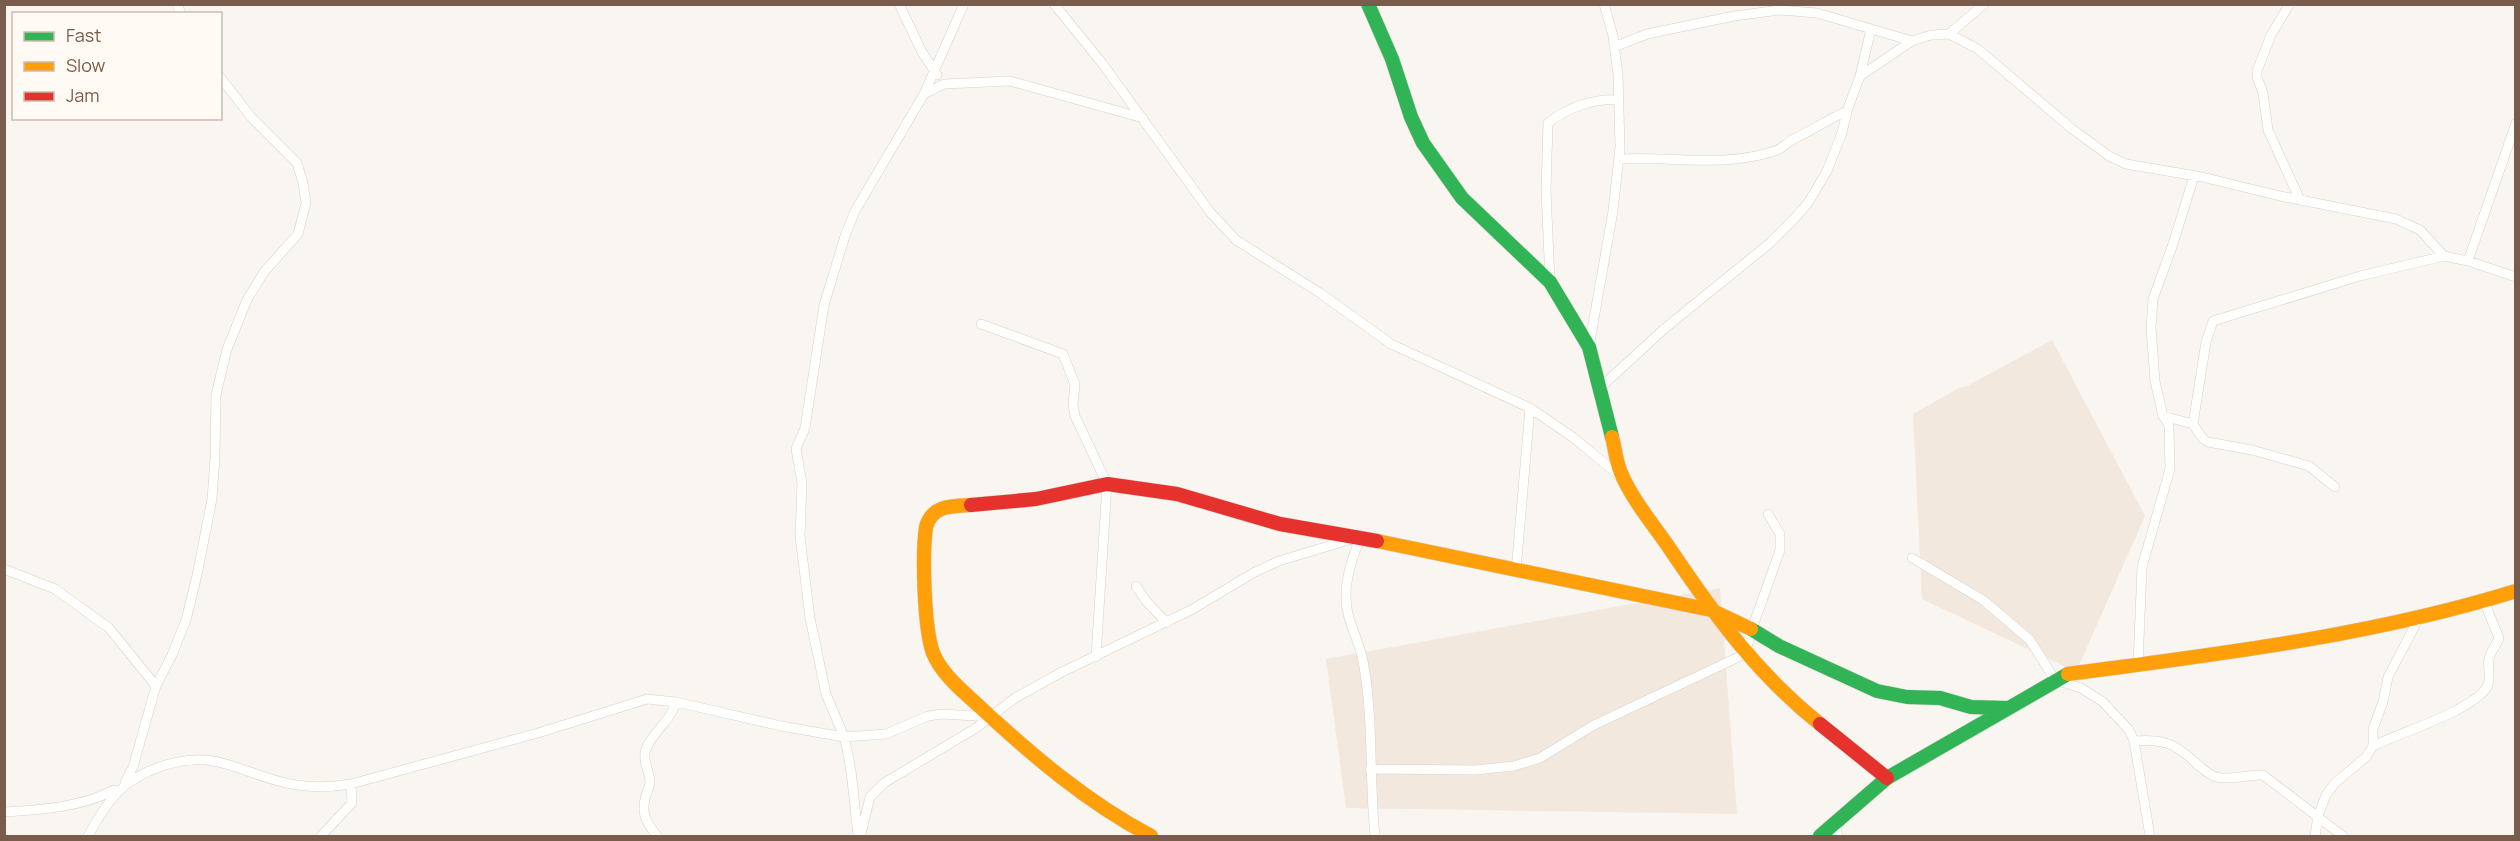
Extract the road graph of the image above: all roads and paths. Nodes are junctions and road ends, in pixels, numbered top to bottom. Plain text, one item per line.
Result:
1 (899, 4) edge
2 (964, 4) edge
3 (1054, 4) edge
4 (1368, 4) edge
5 (1604, 4) edge
6 (1984, 4) edge
7 (2289, 5) edge
8 (1871, 29) junction
9 (1949, 34) junction
10 (1912, 41) junction
11 (1614, 47) junction
12 (934, 72) junction
13 (1860, 76) junction
14 (222, 80) edge
15 (944, 84) junction
16 (924, 94) junction
17 (1618, 100) junction
18 (1847, 111) junction
19 (1143, 118) junction
20 (2516, 123) edge
21 (1619, 159) junction
22 (2194, 176) junction
23 (2300, 200) junction
24 (2444, 256) junction
25 (2468, 261) junction
26 (2516, 276) edge
27 (1550, 282) junction
28 (981, 324) dead end
29 (1589, 347) junction
30 (1601, 387) junction
31 (1530, 408) junction
32 (2163, 416) junction
33 (2193, 424) junction
34 (1623, 478) junction
35 (1107, 484) junction
36 (2336, 487) dead end
37 (1768, 514) dead end
38 (1360, 537) junction
39 (1912, 558) dead end
40 (4, 569) edge
41 (1515, 571) junction
42 (1136, 586) dead end
43 (2516, 591) edge
44 (2484, 601) junction
45 (1711, 610) junction
46 (2420, 616) junction
47 (1167, 622) junction
48 (1752, 629) junction
49 (1745, 654) junction
50 (1095, 657) junction
51 (2138, 663) junction
52 (2055, 680) junction
53 (156, 686) junction
54 (676, 702) junction
55 (2006, 708) junction
56 (991, 717) junction
57 (844, 737) junction
58 (2134, 741) junction
59 (2373, 746) junction
60 (1371, 769) junction
61 (1887, 778) junction
62 (351, 783) junction
63 (124, 785) junction
64 (4, 812) edge
65 (2318, 816) junction
66 (1837, 830) edge
67 (88, 837) edge
68 (321, 837) edge
69 (657, 837) edge
70 (859, 837) edge
71 (1151, 837) edge
72 (1376, 837) edge
73 (1820, 837) edge
74 (2150, 837) edge
75 (2315, 837) edge
76 (2343, 837) edge

1 - 12 street
2 - 12 street
3 - 19 street
4 - 27 street
5 - 11 street
6 - 9 street
7 - 23 street
8 - 10 street
8 - 11 street
8 - 13 street
9 - 10 street
9 - 22 street
10 - 13 street
11 - 17 street
12 - 15 street
12 - 16 street
13 - 18 street
14 - 53 street
15 - 16 street
15 - 19 street
16 - 57 street
17 - 21 street
17 - 27 street
18 - 21 street
18 - 30 street
19 - 31 street
20 - 25 street
21 - 29 street
22 - 23 street
22 - 32 street
23 - 24 street
24 - 25 street
24 - 33 street
25 - 26 street
27 - 29 street
28 - 35 street
29 - 30 street
30 - 34 street
31 - 34 street
31 - 41 street
32 - 33 street
32 - 51 street
33 - 36 street
34 - 45 street
35 - 38 street
35 - 50 street
35 - 56 street
37 - 48 street
38 - 41 street
38 - 47 street
38 - 60 street
39 - 52 street
40 - 53 street
41 - 45 street
42 - 47 street
43 - 44 street
44 - 46 street
44 - 59 street
45 - 48 street
45 - 49 street
46 - 51 street
46 - 59 street
47 - 50 street
48 - 49 street
48 - 55 street
49 - 60 street
49 - 61 street
50 - 56 street
51 - 52 street
52 - 55 street
52 - 58 street
53 - 63 street
54 - 57 street
54 - 62 street
54 - 69 street
55 - 61 street
56 - 57 street
56 - 70 street
56 - 71 street
57 - 70 street
58 - 65 street
58 - 74 street
59 - 65 street
60 - 72 street
61 - 66 street
62 - 63 street
62 - 68 street
63 - 64 street
63 - 67 street
65 - 75 street
65 - 76 street
66 - 73 street

